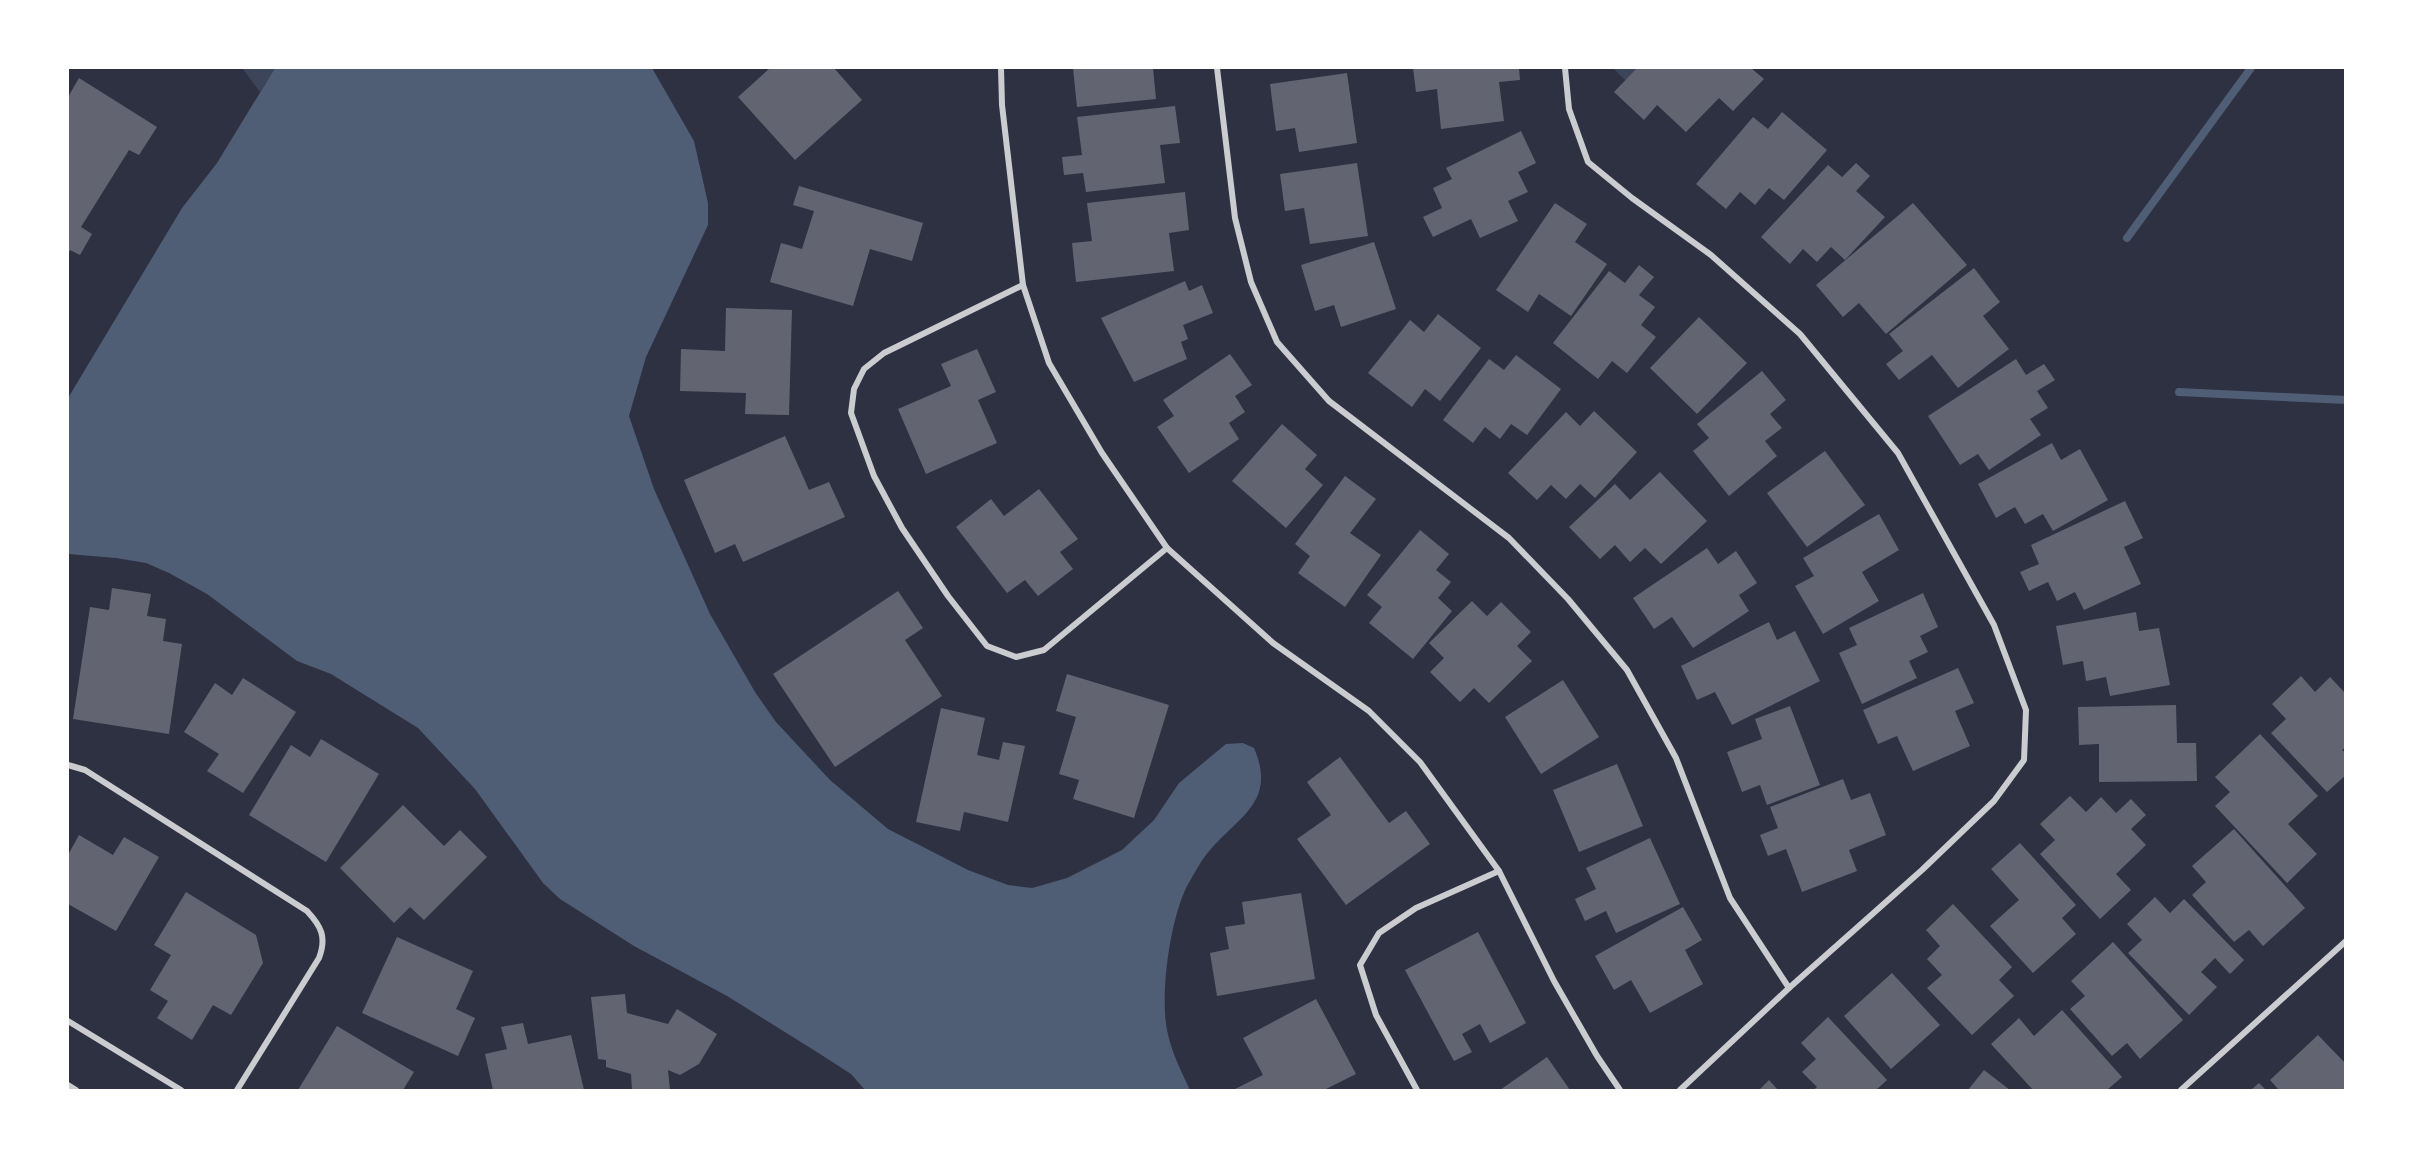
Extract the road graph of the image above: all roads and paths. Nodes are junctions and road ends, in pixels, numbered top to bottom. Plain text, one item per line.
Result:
1 (1001, 68) edge
2 (1217, 68) edge
3 (1565, 68) edge
4 (1023, 285) junction
5 (1167, 548) junction
6 (68, 765) edge
7 (1499, 871) junction
8 (2346, 941) edge
9 (1789, 988) junction
10 (68, 1021) edge
11 (68, 1085) edge
12 (76, 1090) edge
13 (181, 1090) edge
14 (237, 1090) edge
15 (1417, 1090) edge
16 (1620, 1090) edge
17 (1680, 1090) edge
18 (2181, 1090) edge

1 - 4 street
2 - 9 street
3 - 9 street
4 - 5 street
4 - 5 street
5 - 7 street
6 - 14 street
7 - 15 street
7 - 16 street
8 - 18 street
9 - 17 street
10 - 13 street
11 - 12 street

